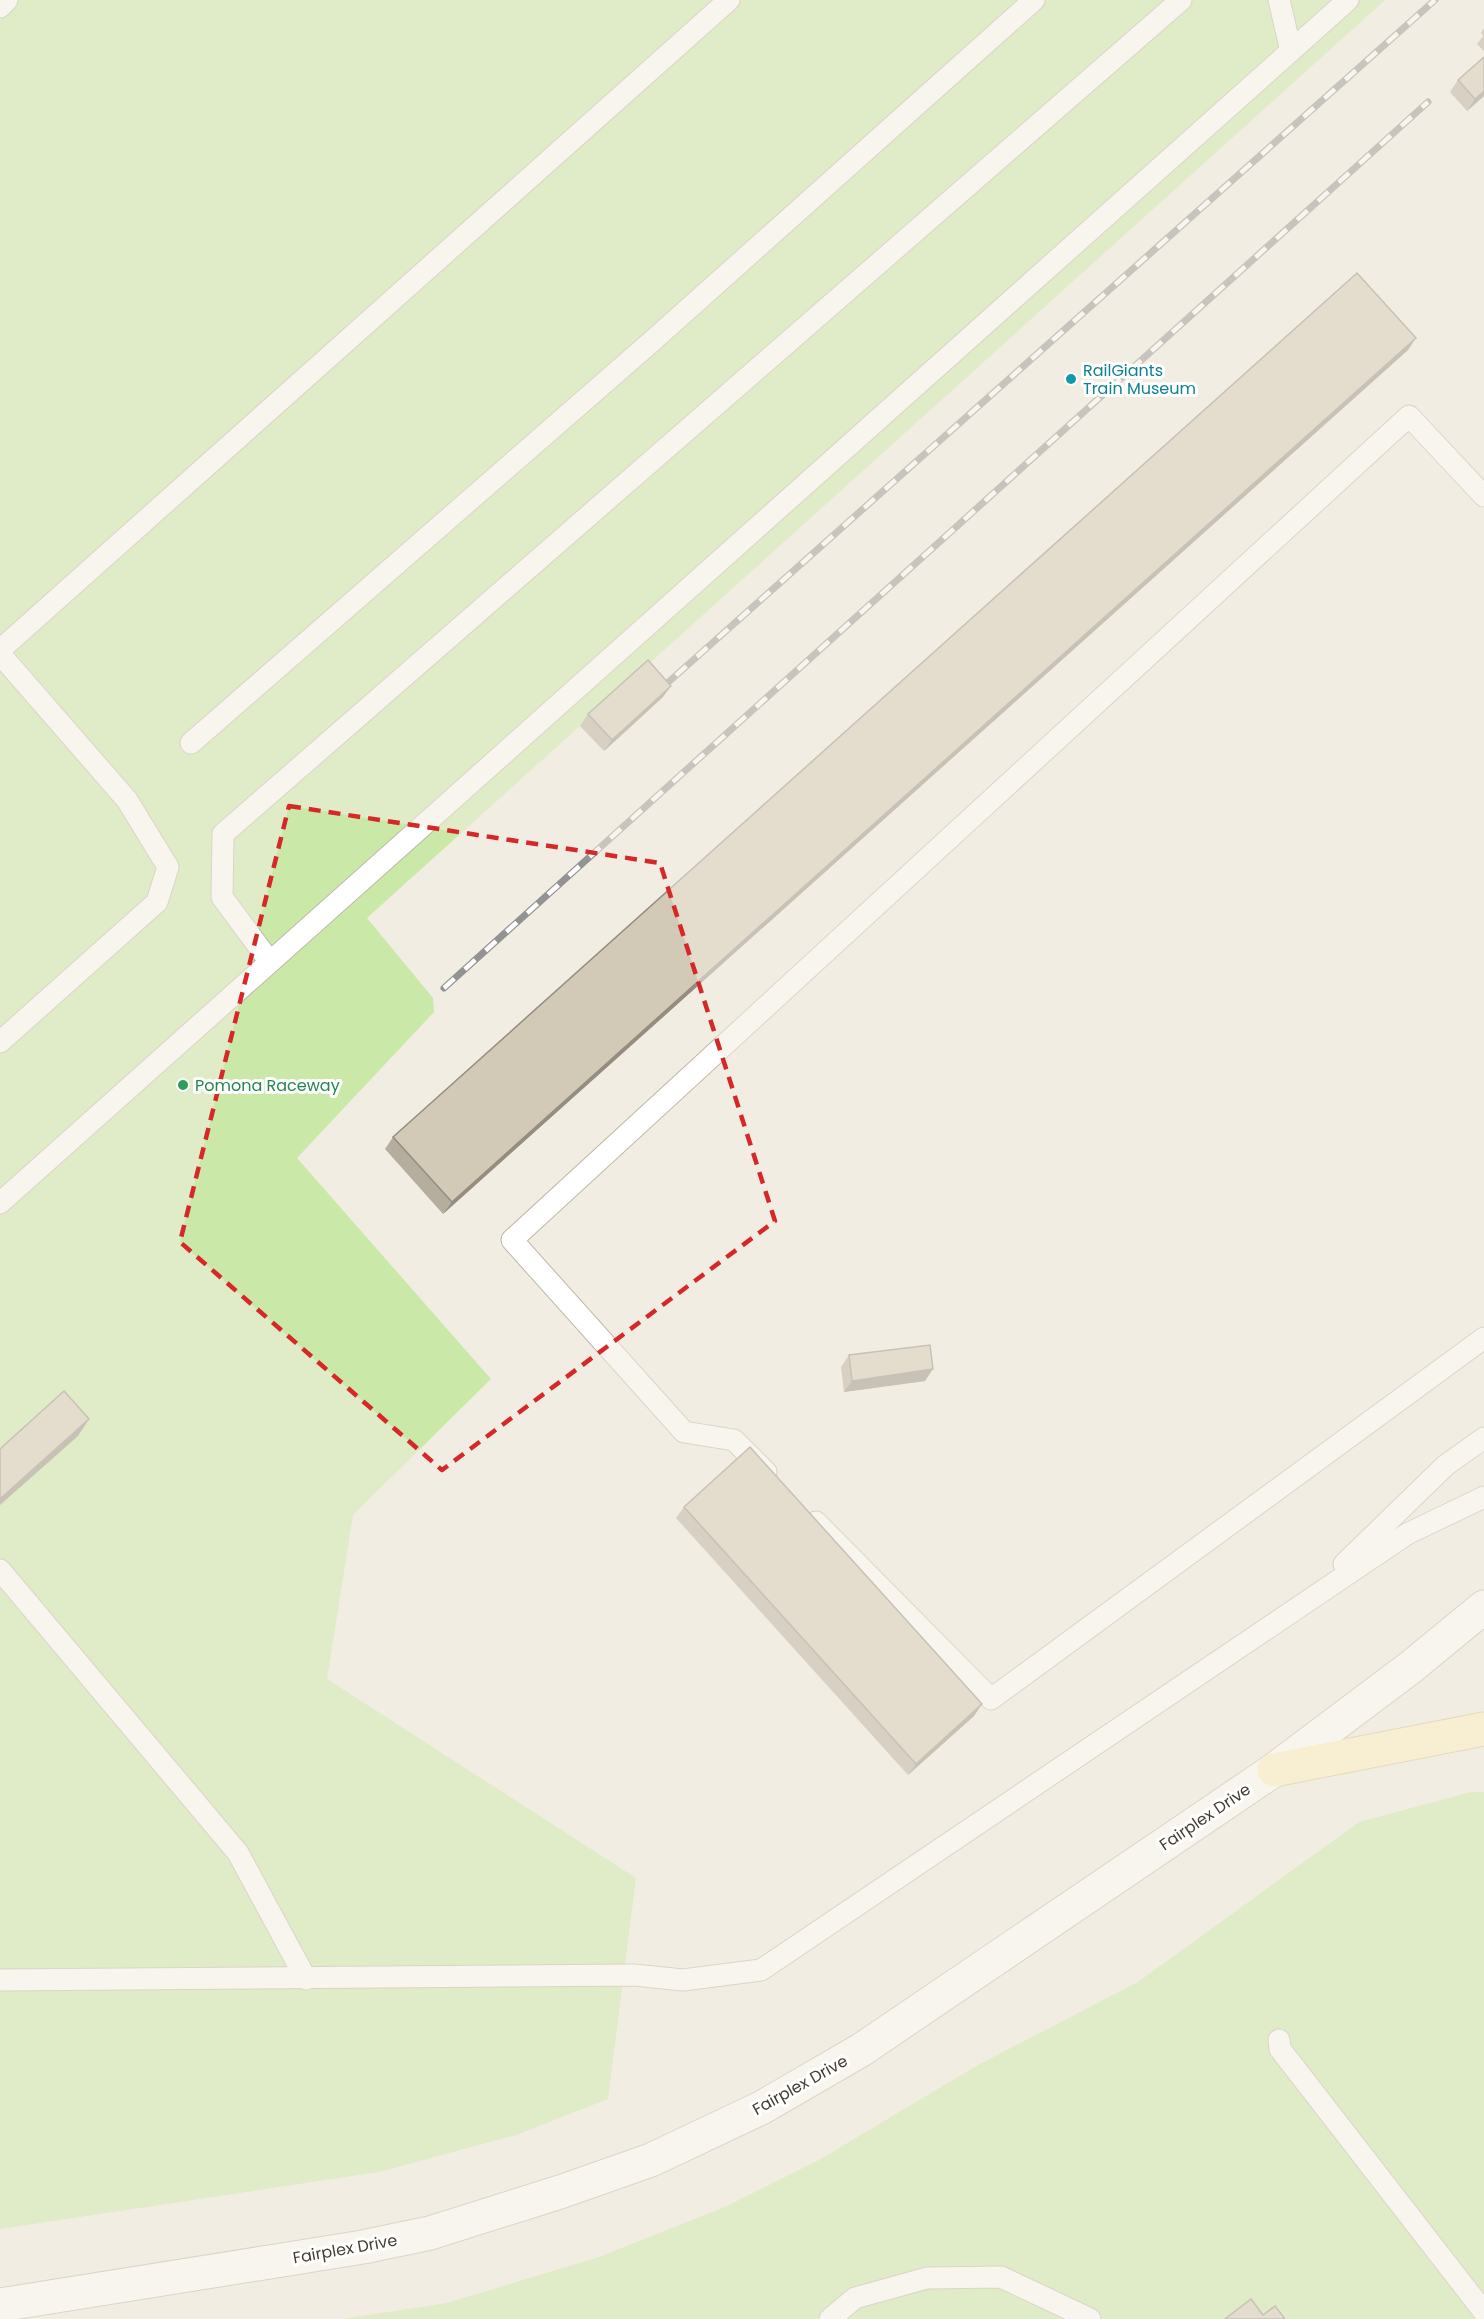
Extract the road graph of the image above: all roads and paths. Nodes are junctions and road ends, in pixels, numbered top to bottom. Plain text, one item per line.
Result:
1 (7, 0) edge
2 (729, 0) edge
3 (1034, 0) edge
4 (1181, 0) edge
5 (1279, 0) edge
6 (1348, 0) edge
7 (0, 7) edge
8 (1291, 51) junction
9 (1484, 496) edge
10 (0, 652) edge
11 (191, 743) dead end
12 (270, 962) junction
13 (0, 1042) edge
14 (0, 1203) edge
15 (1484, 1338) edge
16 (1484, 1438) edge
17 (777, 1482) edge
18 (1484, 1497) edge
19 (802, 1508) edge
20 (0, 1569) edge
21 (1304, 1603) junction
22 (1484, 1607) edge
23 (1484, 1729) edge
24 (1274, 1770) junction
25 (306, 1979) junction
26 (0, 1980) edge
27 (1279, 2040) dead end
28 (0, 2305) edge
29 (1484, 2312) edge
30 (830, 2319) edge
31 (1090, 2319) edge

1 - 7 lane
2 - 10 lane
3 - 11 lane
4 - 12 lane
5 - 8 lane
6 - 8 lane
8 - 12 lane
9 - 17 lane
10 - 13 lane
12 - 14 lane
15 - 19 lane
16 - 21 lane
18 - 21 lane
20 - 25 lane
21 - 25 lane
22 - 24 street, Fairplex Drive
23 - 24 main road
24 - 28 street, Fairplex Drive
25 - 26 lane
27 - 29 lane
30 - 31 lane

